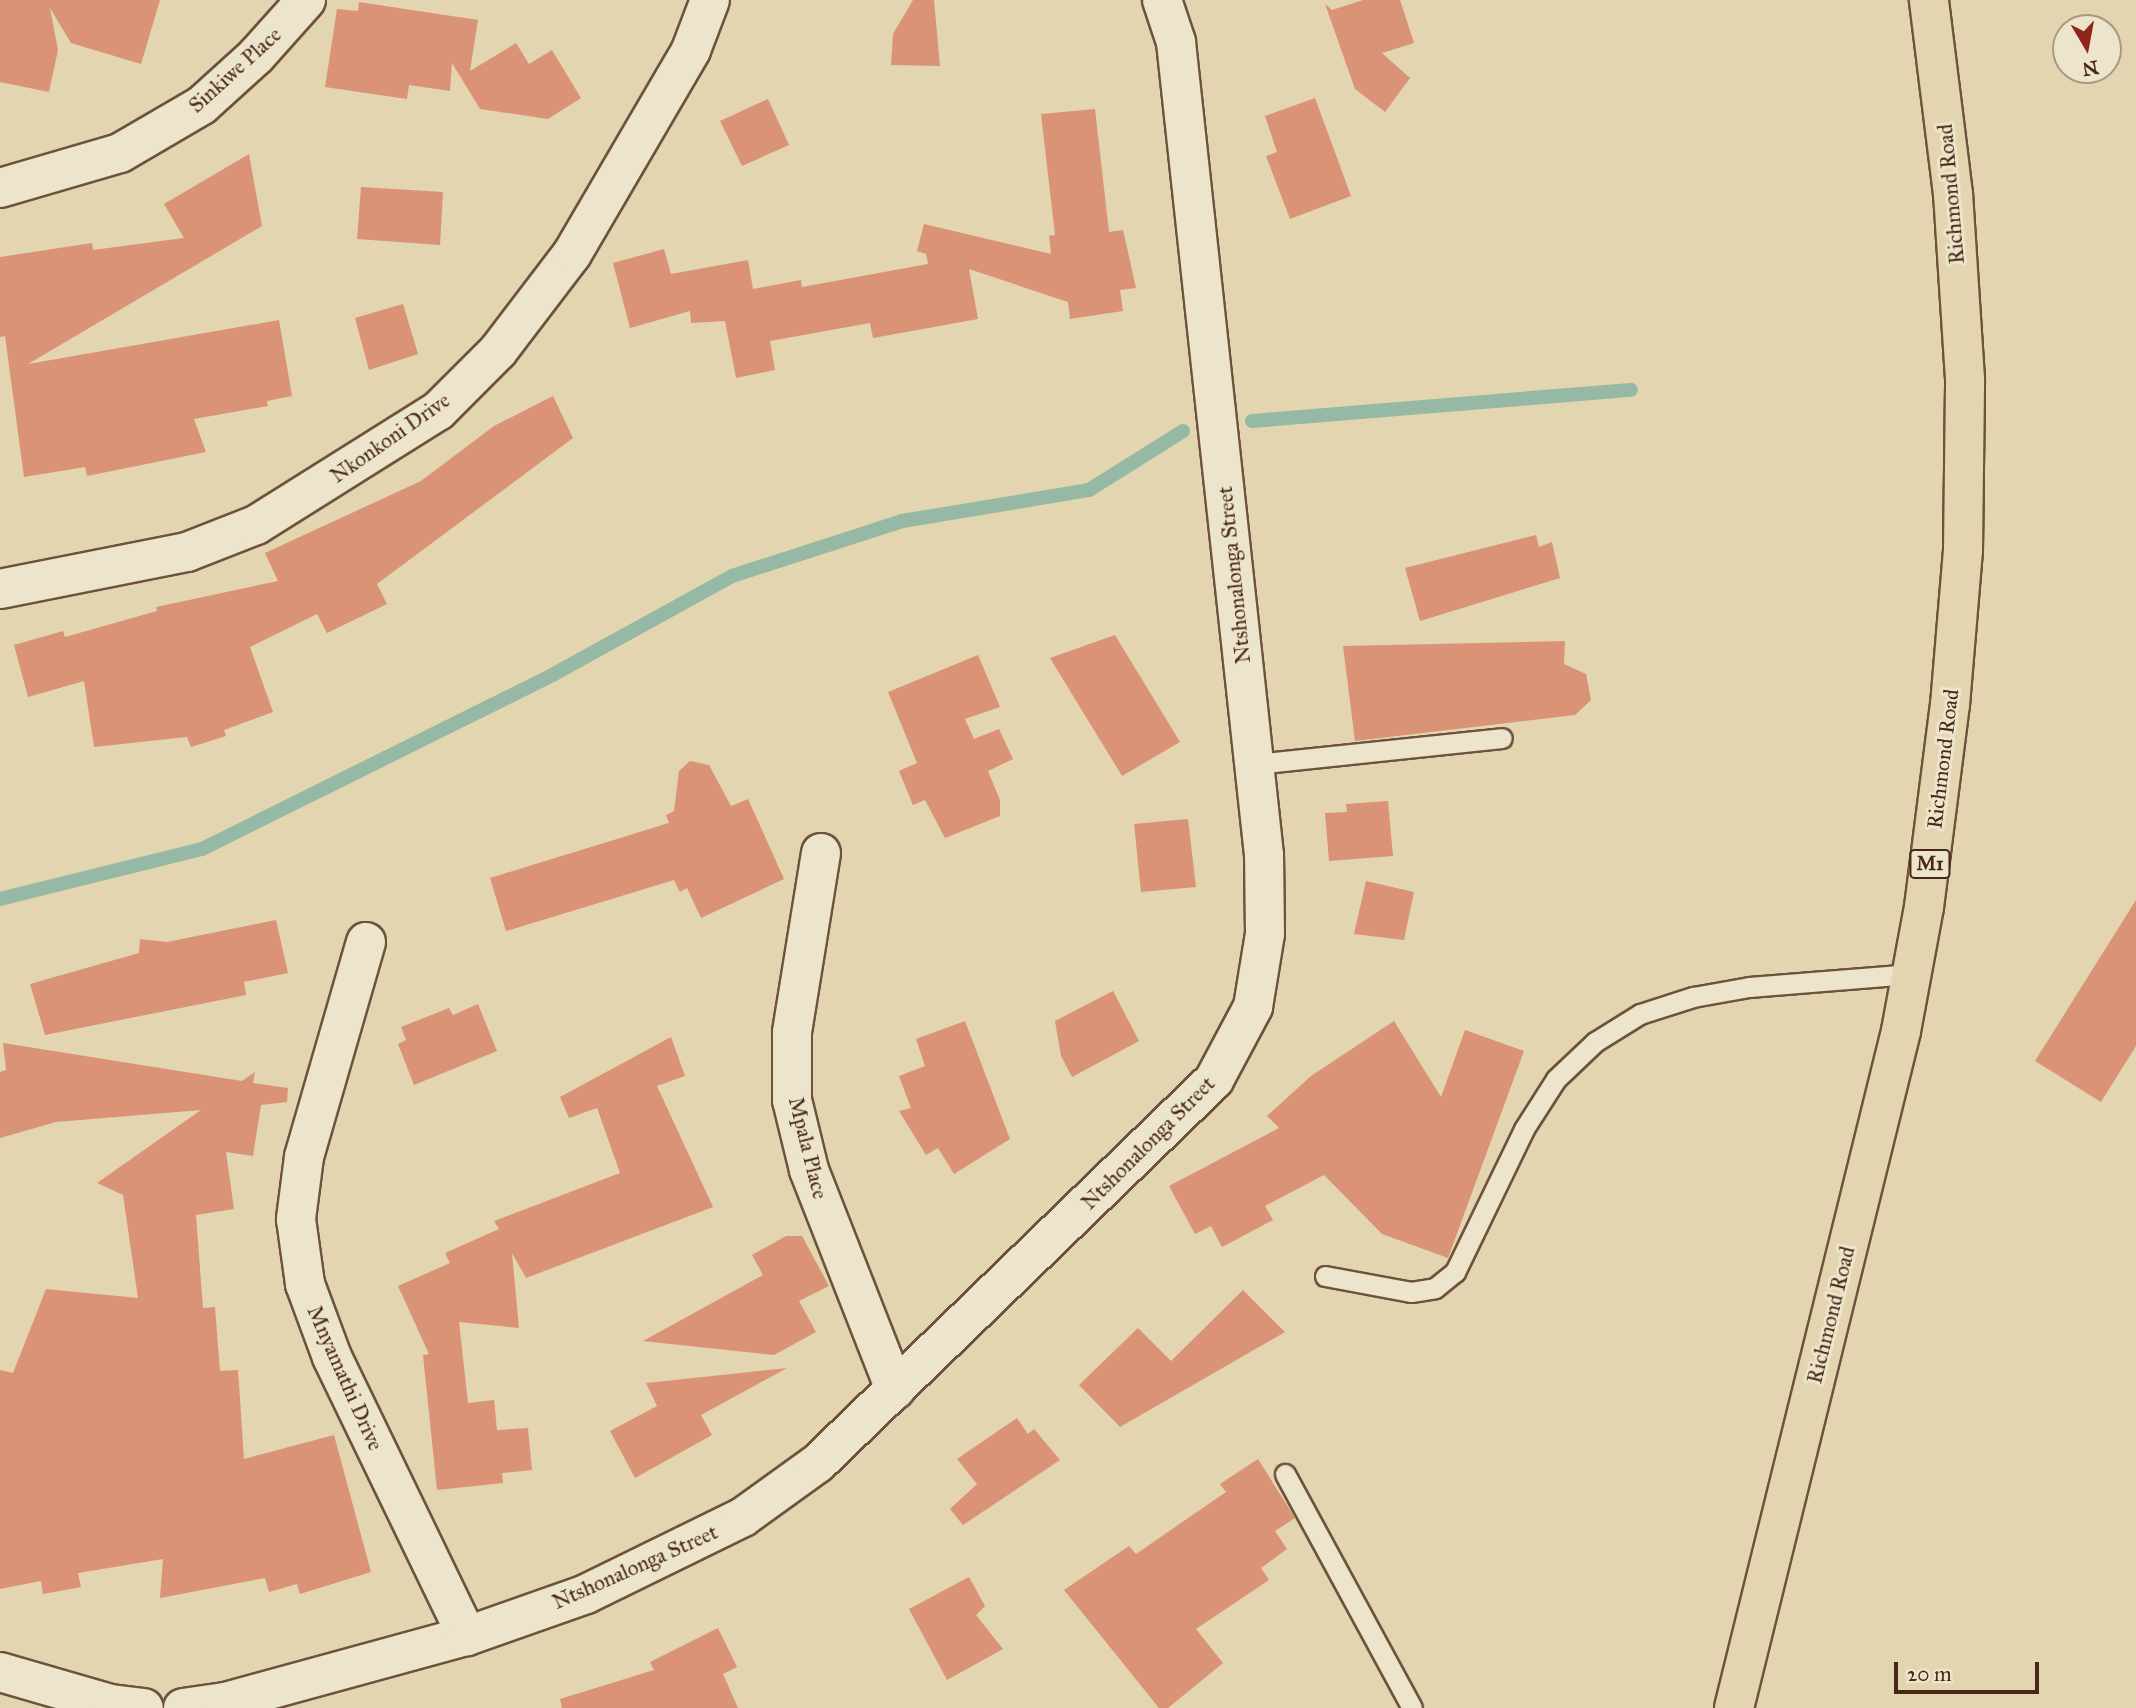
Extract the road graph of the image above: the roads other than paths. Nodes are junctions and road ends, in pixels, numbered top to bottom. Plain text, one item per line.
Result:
1 (306, 0) edge
2 (710, 0) edge
3 (1161, 0) edge
4 (1929, 0) edge
5 (0, 188) edge
6 (0, 589) edge
7 (1502, 738) dead end
8 (1255, 764) junction
9 (821, 853) dead end
10 (366, 942) dead end
11 (1912, 974) junction
12 (1325, 1276) dead end
13 (895, 1390) junction
14 (1285, 1474) dead end
15 (467, 1636) junction
16 (0, 1672) edge
17 (224, 1705) edge
18 (144, 1708) edge
19 (183, 1708) edge
20 (1412, 1708) edge
21 (1734, 1708) edge

1 - 5 street, Sinkiwe Place
2 - 6 street, Nkonkoni Drive
3 - 8 street, Ntshonalonga Street
4 - 11 highway, Richmond Road / M1
7 - 8 lane
8 - 13 street, Ntshonalonga Street
9 - 13 street, Mpala Place
10 - 15 street, Mnyamathi Drive
11 - 12 lane
11 - 21 highway, Richmond Road / M1
13 - 15 street, Ntshonalonga Street
14 - 20 lane
15 - 17 street, Ntshonalonga Street
16 - 18 street
17 - 19 street, Ntshonalonga Street

